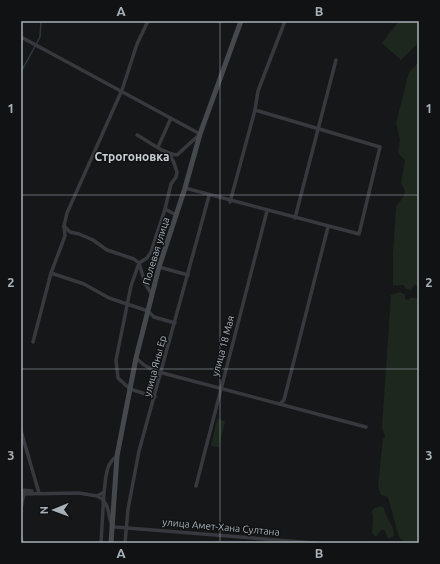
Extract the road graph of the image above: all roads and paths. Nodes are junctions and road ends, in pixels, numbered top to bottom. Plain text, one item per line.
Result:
1 (148, 21) edge
2 (241, 21) edge
3 (285, 21) edge
4 (21, 37) edge
5 (336, 60) dead end
6 (122, 90) junction
7 (255, 110) junction
8 (171, 118) junction
9 (317, 128) junction
10 (200, 134) junction
11 (137, 135) dead end
12 (158, 147) junction
13 (170, 154) junction
14 (185, 188) junction
15 (209, 196) junction
16 (230, 202) junction
17 (166, 209) junction
18 (267, 211) junction
19 (176, 215) junction
20 (295, 218) junction
21 (64, 226) junction
22 (328, 226) junction
23 (70, 232) junction
24 (65, 236) junction
25 (139, 263) junction
26 (159, 267) junction
27 (51, 273) junction
28 (188, 274) junction
29 (152, 295) junction
30 (128, 304) junction
31 (148, 311) junction
32 (175, 323) junction
33 (33, 342) dead end
34 (136, 358) junction
35 (162, 372) junction
36 (130, 389) junction
37 (220, 389) junction
38 (155, 397) junction
39 (280, 404) junction
40 (366, 427) dead end
41 (21, 431) edge
42 (117, 456) junction
43 (196, 486) dead end
44 (22, 492) edge
45 (104, 492) junction
46 (39, 493) junction
47 (98, 496) junction
48 (104, 500) junction
49 (21, 508) edge
50 (112, 525) junction
51 (126, 528) junction
52 (21, 539) edge
53 (23, 543) edge
54 (101, 543) edge
55 (111, 543) edge
56 (125, 543) edge
57 (314, 543) edge

1 - 6 street
2 - 10 main road, Полевая улица
3 - 7 street
4 - 6 street
5 - 9 street
6 - 8 street
6 - 21 street
7 - 9 street
7 - 16 street
8 - 10 street
8 - 12 street
9 - 20 street
9 - 22 street
10 - 13 street
10 - 14 main road, Полевая улица
11 - 12 street
12 - 13 street
13 - 17 street
14 - 15 street
14 - 19 main road, Полевая улица
15 - 16 street
15 - 28 street, улица Яны Ер
16 - 18 street
17 - 19 street
17 - 25 street
18 - 20 street
18 - 37 street, улица 18 Мая
19 - 26 main road, Полевая улица
20 - 22 street
21 - 23 street
21 - 24 street
22 - 39 street
23 - 24 street
23 - 25 street
24 - 27 street
25 - 29 street
25 - 30 street
26 - 28 street
26 - 29 main road, Полевая улица
27 - 30 street
27 - 33 street
28 - 32 street, улица Яны Ер
29 - 31 main road, Полевая улица
30 - 31 street
30 - 36 street
31 - 32 street
31 - 34 main road, Полевая улица
32 - 35 street, улица Яны Ер
34 - 35 street
34 - 36 main road, Полевая улица
35 - 37 street
35 - 38 street, улица Яны Ер
36 - 38 street
36 - 42 main road, Полевая улица
37 - 39 street
37 - 43 street, улица 18 Мая
38 - 51 street, улица Яны Ер
39 - 40 street
41 - 46 street
42 - 45 street
42 - 50 main road, Полевая улица
44 - 46 street
44 - 49 street
45 - 47 street
45 - 48 street
46 - 47 street
47 - 48 street
48 - 50 street
48 - 54 street
50 - 51 street, улица Амет-Хана Султана
50 - 55 main road, Полевая улица
51 - 56 street, улица Яны Ер
51 - 57 street, улица Амет-Хана Султана
52 - 53 street

